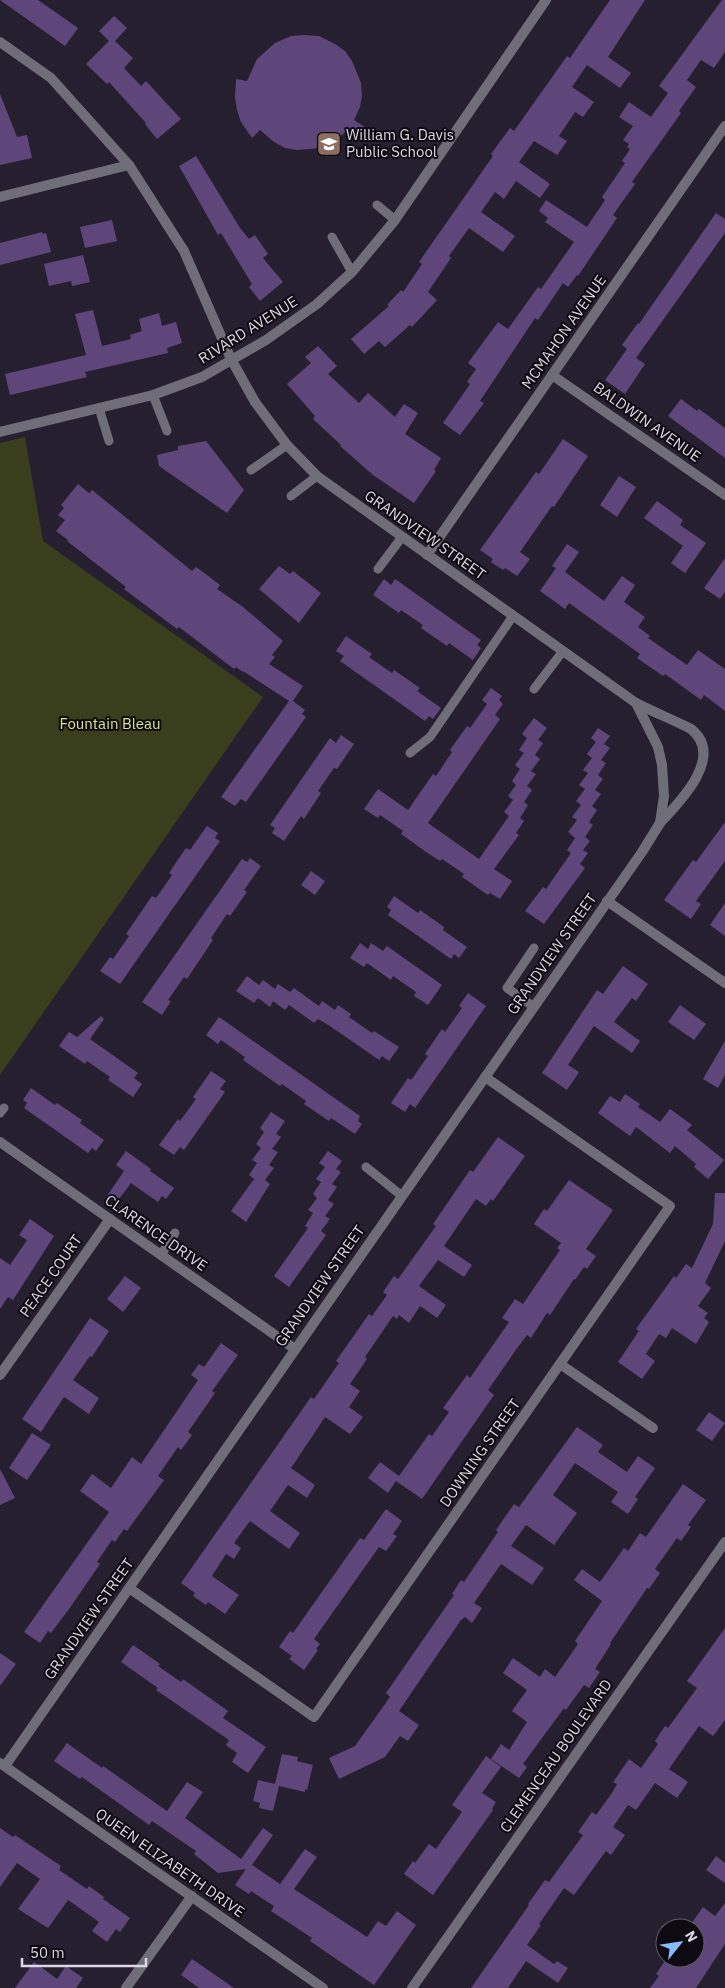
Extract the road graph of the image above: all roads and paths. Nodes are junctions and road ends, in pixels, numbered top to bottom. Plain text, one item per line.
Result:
1 (546, 0) edge
2 (0, 42) edge
3 (725, 126) edge
4 (129, 165) junction
5 (0, 197) edge
6 (376, 205) dead end
7 (395, 220) junction
8 (332, 237) dead end
9 (352, 272) junction
10 (231, 360) junction
11 (552, 374) junction
12 (153, 396) junction
13 (99, 408) junction
14 (167, 431) dead end
15 (0, 432) edge
16 (109, 441) dead end
17 (288, 445) junction
18 (251, 470) dead end
19 (317, 476) junction
20 (725, 495) edge
21 (291, 496) dead end
22 (402, 537) junction
23 (427, 555) junction
24 (378, 569) dead end
25 (513, 616) junction
26 (563, 651) junction
27 (534, 689) dead end
28 (636, 703) junction
29 (410, 753) dead end
30 (660, 823) junction
31 (607, 901) junction
32 (534, 948) dead end
33 (725, 983) edge
34 (534, 1007) junction
35 (486, 1077) junction
36 (0, 1142) edge
37 (366, 1167) dead end
38 (402, 1196) junction
39 (110, 1219) junction
40 (175, 1233) dead end
41 (161, 1255) junction
42 (295, 1349) junction
43 (560, 1364) junction
44 (0, 1375) edge
45 (653, 1428) dead end
46 (725, 1542) edge
47 (130, 1588) junction
48 (3, 1764) edge
49 (192, 1896) junction
50 (126, 1988) edge
51 (323, 1988) edge
52 (412, 1988) edge

1 - 7 street, RIVARD AVENUE
2 - 4 street, GRANDVIEW STREET
3 - 11 street, MCMAHON AVENUE
4 - 5 street
4 - 10 street, GRANDVIEW STREET
6 - 7 lane
7 - 9 street, RIVARD AVENUE
8 - 9 lane
9 - 10 street, RIVARD AVENUE
10 - 12 street, RIVARD AVENUE
10 - 17 street, GRANDVIEW STREET
11 - 20 street, BALDWIN AVENUE
11 - 23 street, MCMAHON AVENUE
12 - 13 street, RIVARD AVENUE
12 - 14 lane
13 - 15 street, RIVARD AVENUE
13 - 16 lane
17 - 18 lane
17 - 19 street, GRANDVIEW STREET
19 - 21 lane
19 - 22 street, GRANDVIEW STREET
22 - 23 street, GRANDVIEW STREET
22 - 24 lane
23 - 25 street, GRANDVIEW STREET
25 - 26 street, GRANDVIEW STREET
25 - 29 lane
26 - 27 lane
26 - 28 street, GRANDVIEW STREET
28 - 30 street, GRANDVIEW STREET
28 - 30 street, GRANDVIEW STREET
30 - 31 street, GRANDVIEW STREET
31 - 33 street
31 - 34 street, GRANDVIEW STREET
32 - 34 lane
34 - 35 street, GRANDVIEW STREET
35 - 38 street, GRANDVIEW STREET
35 - 43 street, DOWNING STREET
36 - 39 street, CLARENCE DRIVE
37 - 38 lane
38 - 42 street, GRANDVIEW STREET
39 - 41 street, CLARENCE DRIVE
39 - 44 street, PEACE COURT
40 - 41 lane
41 - 42 street, CLARENCE DRIVE
42 - 47 street, GRANDVIEW STREET
43 - 45 street
43 - 47 street, DOWNING STREET
46 - 52 street, CLEMENCEAU BOULEVARD
47 - 48 street, GRANDVIEW STREET
48 - 49 street, QUEEN ELIZABETH DRIVE
49 - 50 street
49 - 51 street, QUEEN ELIZABETH DRIVE

